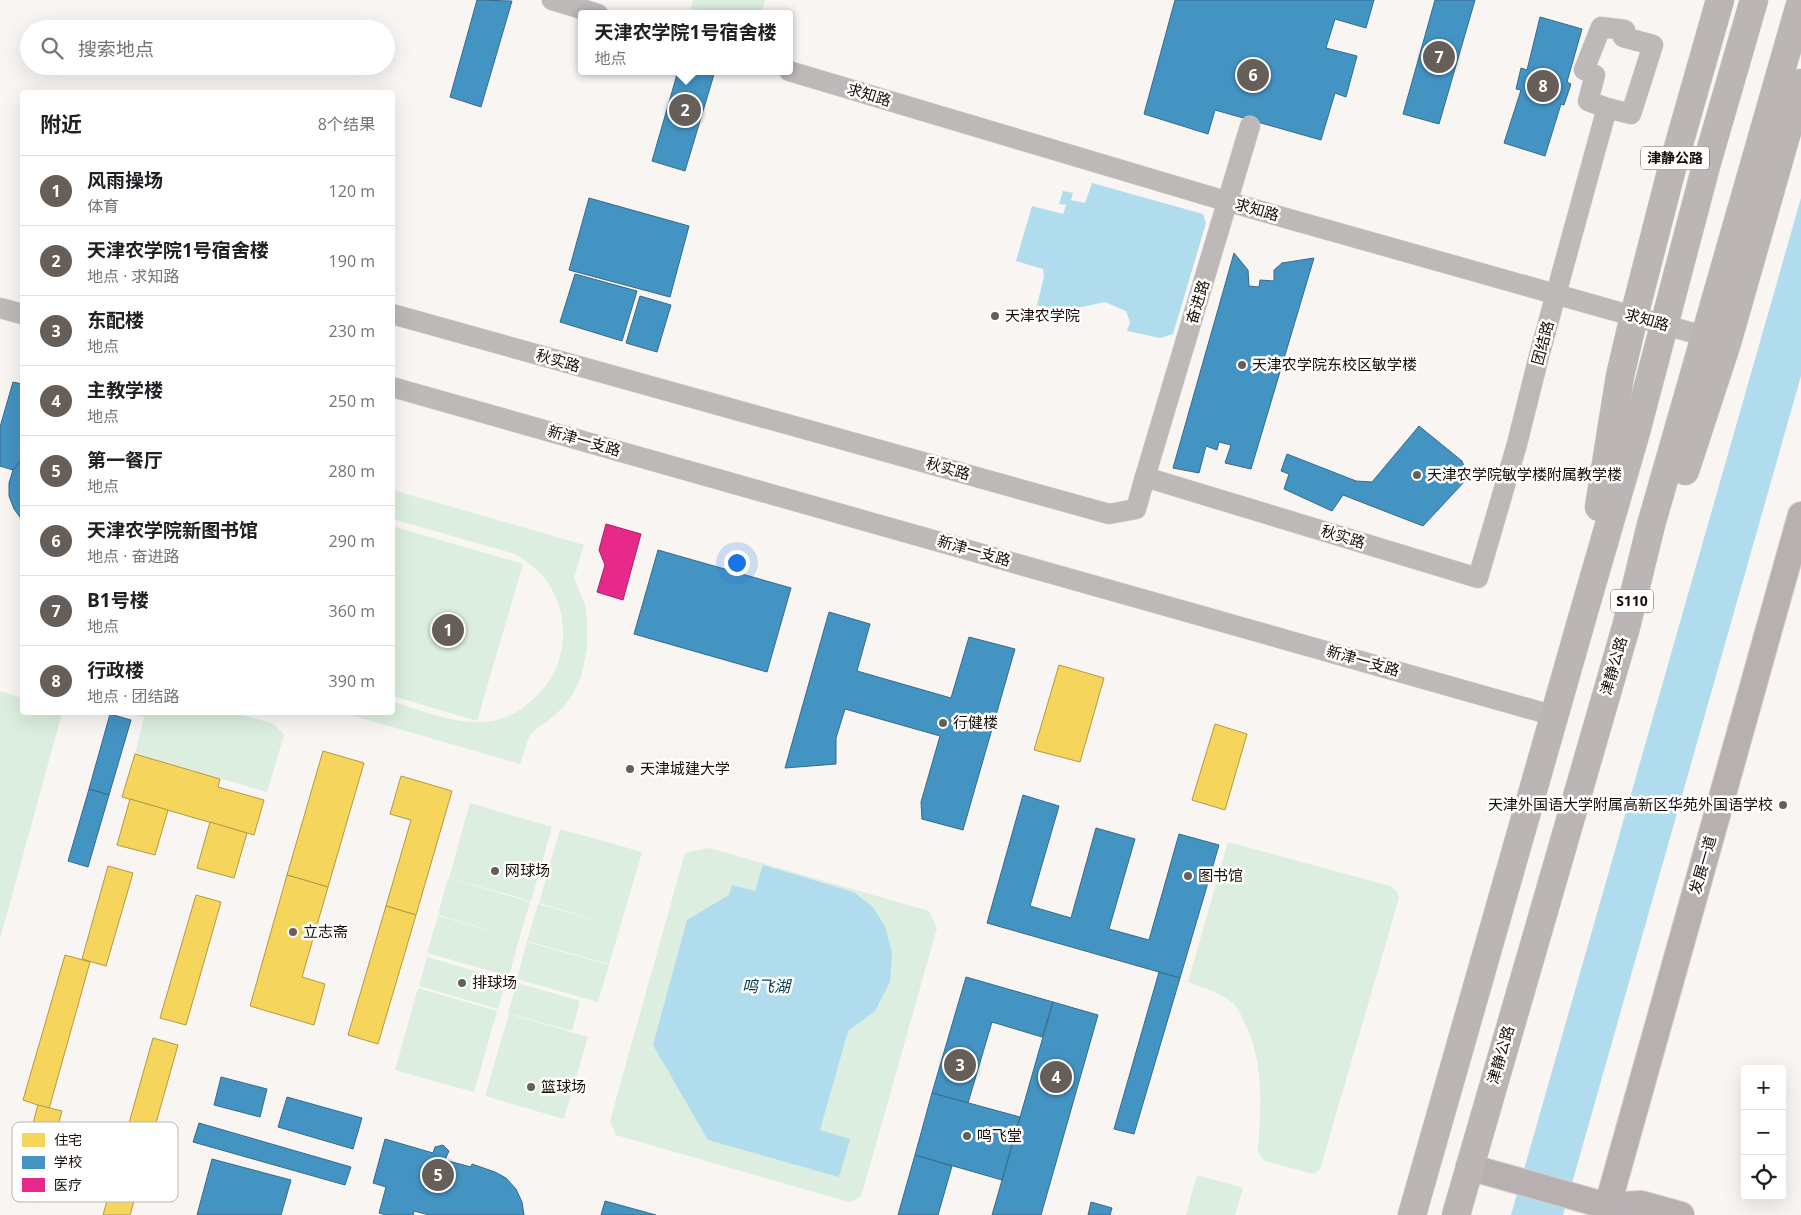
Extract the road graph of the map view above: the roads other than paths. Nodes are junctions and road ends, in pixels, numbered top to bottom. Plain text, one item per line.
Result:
1 (552, 0) edge
2 (1720, 0) edge
3 (1754, 0) edge
4 (1801, 1) edge
5 (585, 10) edge
6 (793, 72) edge
7 (1801, 83) edge
8 (1607, 108) junction
9 (1250, 126) dead end
10 (1706, 166) junction
11 (1229, 202) junction
12 (1556, 294) junction
13 (0, 308) edge
14 (20, 313) edge
15 (395, 315) edge
16 (1634, 316) junction
17 (1664, 325) junction
18 (1716, 340) junction
19 (395, 388) edge
20 (1145, 477) junction
21 (1801, 515) edge
22 (1478, 578) joint
23 (1583, 614) junction
24 (1555, 716) junction
25 (1470, 1167) junction
26 (1420, 1189) junction
27 (1458, 1208) edge
28 (1609, 1212) edge
29 (1412, 1215) edge
30 (1681, 1215) edge

1 - 5 street
2 - 16 highway, 津静公路
3 - 10 highway, 津静公路
4 - 18 highway
6 - 11 street, 求知路
7 - 18 highway
8 - 8 street
8 - 12 street, 团结路
9 - 11 street, 奋进路
10 - 16 highway
10 - 17 highway
11 - 12 street, 求知路
11 - 20 street, 奋进路
12 - 16 street, 求知路
12 - 22 street, 团结路
13 - 14 street
15 - 20 street, 秋实路
16 - 17 street, 求知路
16 - 23 highway, 津静公路
17 - 18 street, 求知路
17 - 23 highway
18 - 25 highway, 津静公路 / S110
19 - 24 street, 新津一支路
20 - 22 street, 秋实路
21 - 28 main road, 发展一道
23 - 24 highway
24 - 26 highway
25 - 27 highway, 津静公路 / S110
25 - 28 main road
26 - 27 highway
26 - 29 highway
28 - 30 main road

